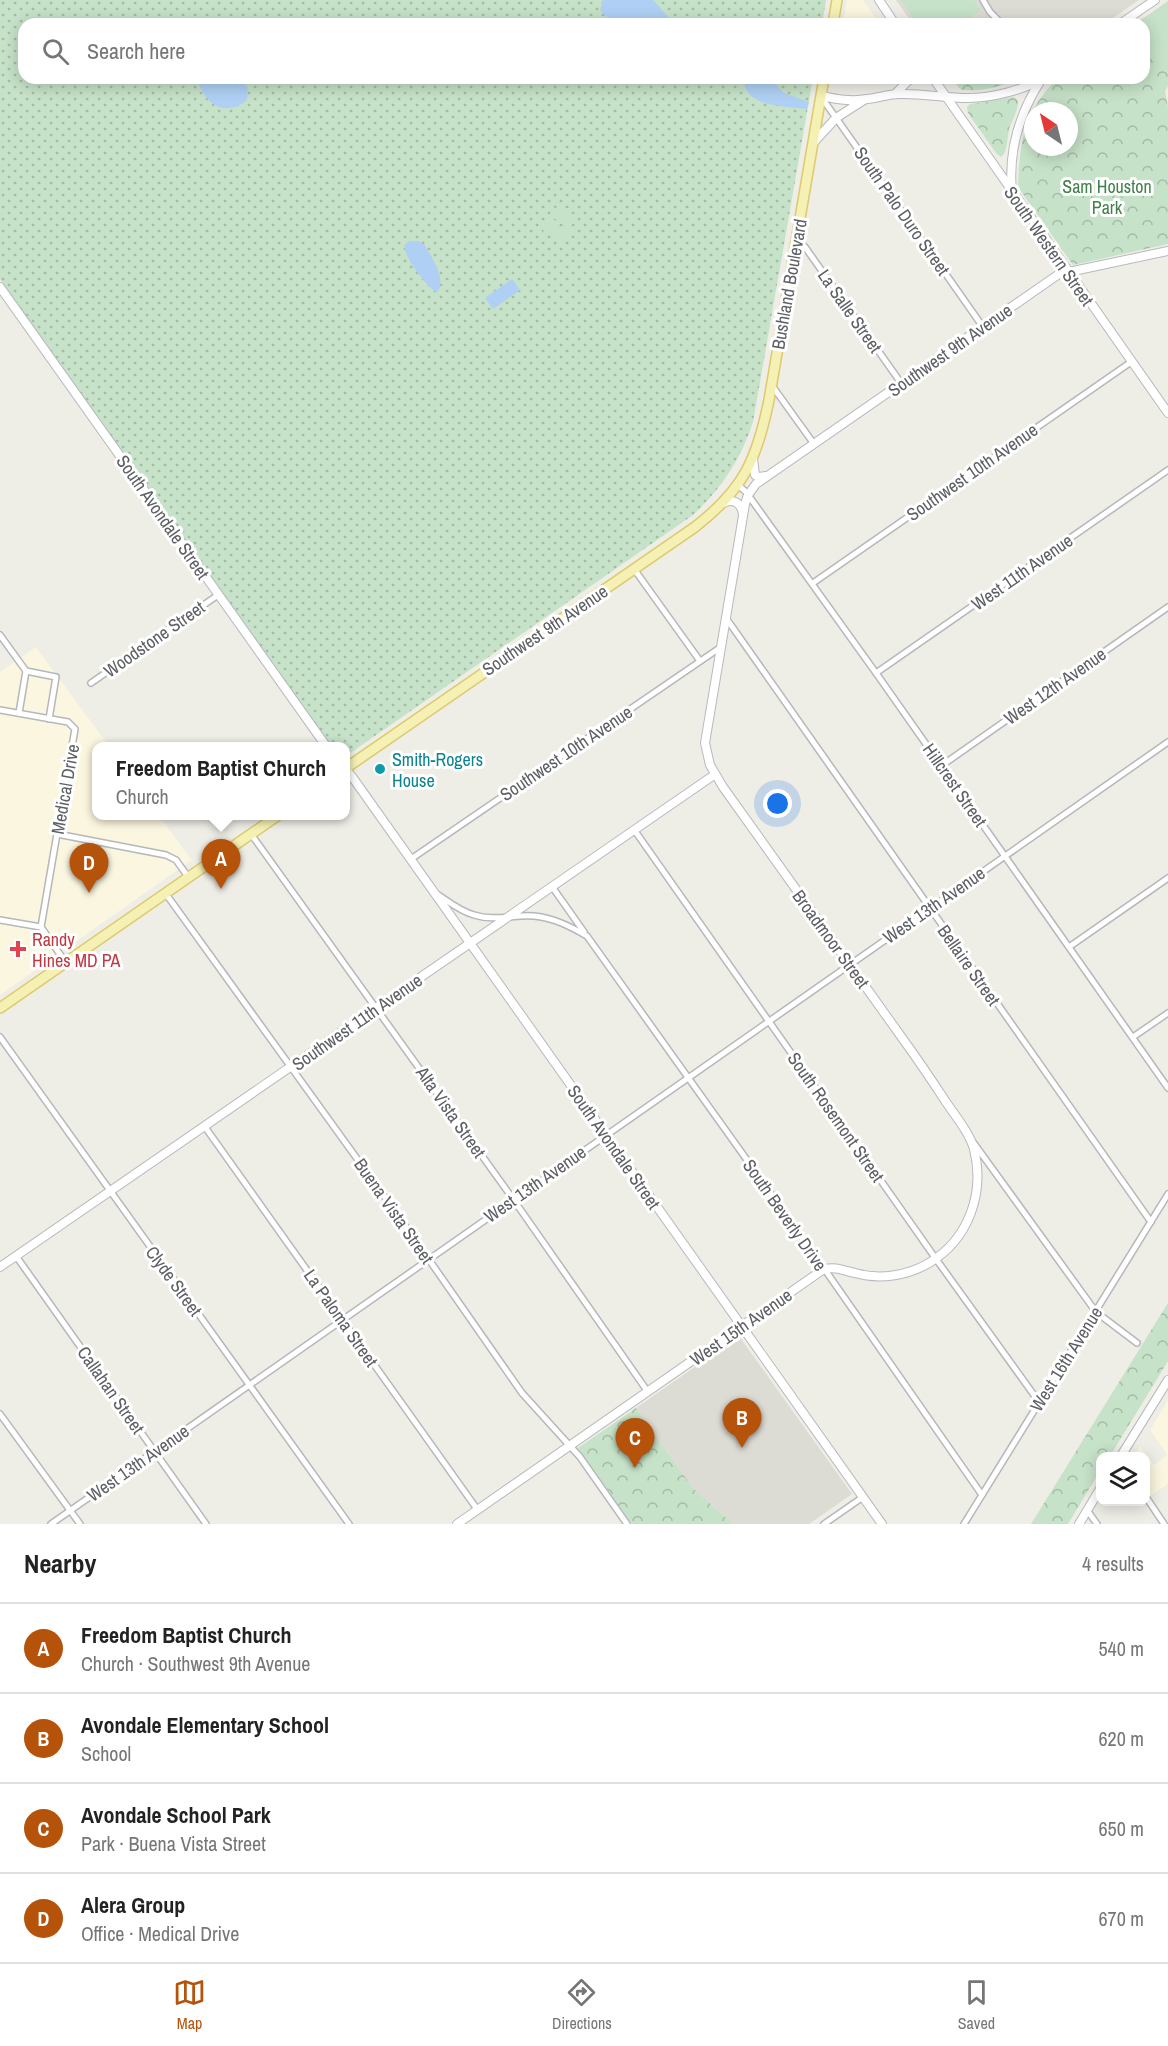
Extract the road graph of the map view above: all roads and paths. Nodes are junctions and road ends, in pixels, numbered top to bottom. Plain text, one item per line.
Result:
1 (837, 0) edge
2 (879, 0) edge
3 (984, 0) edge
4 (1155, 0) edge
5 (834, 18) edge
6 (891, 18) edge
7 (996, 18) edge
8 (1129, 18) edge
9 (823, 84) edge
10 (905, 84) edge
11 (937, 84) edge
12 (1026, 84) edge
13 (1040, 84) edge
14 (895, 94) junction
15 (821, 96) junction
16 (945, 96) junction
17 (864, 100) junction
18 (836, 118) junction
19 (812, 146) junction
20 (1012, 193) junction
21 (796, 240) junction
22 (1168, 251) edge
23 (1068, 273) junction
24 (0, 287) edge
25 (983, 327) junction
26 (1131, 362) junction
27 (901, 383) junction
28 (772, 385) junction
29 (1168, 413) edge
30 (814, 444) junction
31 (753, 459) junction
32 (1168, 470) edge
33 (768, 476) junction
34 (738, 485) junction
35 (747, 493) junction
36 (728, 502) junction
37 (743, 517) junction
38 (634, 569) junction
39 (813, 583) junction
40 (218, 595) junction
41 (1168, 607) edge
42 (726, 618) junction
43 (0, 635) edge
44 (722, 646) junction
45 (700, 662) junction
46 (26, 671) junction
47 (876, 673) junction
48 (91, 683) dead end
49 (0, 710) edge
50 (19, 713) junction
51 (49, 719) junction
52 (323, 742) edge
53 (1168, 742) edge
54 (350, 766) edge
55 (941, 766) junction
56 (350, 775) edge
57 (714, 775) junction
58 (272, 820) edge
59 (635, 831) junction
60 (57, 834) junction
61 (251, 834) junction
62 (1003, 856) junction
63 (411, 859) junction
64 (189, 878) junction
65 (1168, 878) edge
66 (553, 888) junction
67 (435, 893) junction
68 (166, 894) junction
69 (929, 908) junction
70 (507, 918) junction
71 (0, 920) edge
72 (41, 927) junction
73 (587, 936) junction
74 (471, 944) junction
75 (1069, 947) junction
76 (66, 963) junction
77 (850, 965) junction
78 (0, 1008) edge
79 (377, 1008) junction
80 (1168, 1012) edge
81 (769, 1021) junction
82 (0, 1037) edge
83 (1133, 1037) junction
84 (291, 1067) junction
85 (688, 1078) junction
86 (1168, 1088) edge
87 (205, 1127) junction
88 (966, 1131) junction
89 (605, 1136) junction
90 (109, 1192) junction
91 (1168, 1194) edge
92 (513, 1199) junction
93 (1151, 1222) junction
94 (16, 1256) junction
95 (428, 1259) junction
96 (936, 1259) junction
97 (0, 1267) edge
98 (824, 1269) junction
99 (1096, 1312) junction
100 (342, 1320) junction
101 (741, 1327) junction
102 (1137, 1343) dead end
103 (1168, 1380) edge
104 (250, 1384) junction
105 (648, 1392) junction
106 (1039, 1402) junction
107 (0, 1414) edge
108 (569, 1446) junction
109 (154, 1452) junction
110 (1123, 1452) edge
111 (982, 1495) junction
112 (1096, 1496) edge
113 (863, 1497) junction
114 (1150, 1503) edge
115 (477, 1509) junction
116 (1087, 1510) junction
117 (70, 1511) junction
118 (51, 1524) edge
119 (80, 1524) edge
120 (206, 1524) edge
121 (349, 1524) edge
122 (457, 1524) edge
123 (627, 1524) edge
124 (824, 1524) edge
125 (882, 1524) edge
126 (964, 1524) edge
127 (1079, 1524) edge
128 (1097, 1524) edge
129 (1164, 1524) edge

1 - 5 main road
2 - 6 street
3 - 7 street
4 - 8 street
9 - 15 main road, Bushland Boulevard
10 - 14 street
11 - 16 street, South Western Street
12 - 16 street
13 - 20 street
14 - 16 street
14 - 17 street
15 - 17 street
15 - 18 street, South Palo Duro Street
15 - 19 main road, Bushland Boulevard
16 - 20 street, South Western Street
17 - 18 street
18 - 19 street
18 - 25 street, South Palo Duro Street
19 - 21 main road, Bushland Boulevard
20 - 23 street, South Western Street
21 - 27 street, La Salle Street
21 - 28 main road, Bushland Boulevard
22 - 23 street, Southwest 9th Avenue
23 - 25 street, Southwest 9th Avenue
23 - 26 street, South Western Street
24 - 40 street, South Avondale Street
25 - 27 street, Southwest 9th Avenue
26 - 29 street, South Western Street
26 - 39 street, Southwest 10th Avenue
27 - 30 street, Southwest 9th Avenue
28 - 30 street
28 - 31 main road, Bushland Boulevard
30 - 33 street, Southwest 9th Avenue
31 - 33 street
31 - 34 main road, Bushland Boulevard
32 - 47 street, West 11th Avenue
33 - 35 street, Southwest 9th Avenue
34 - 35 street, Hillcrest Street
34 - 36 main road, Southwest 9th Avenue
35 - 36 street
35 - 37 street
35 - 39 street, Hillcrest Street
36 - 37 street
36 - 38 main road, Southwest 9th Avenue
37 - 42 street
38 - 45 street
38 - 54 main road, Southwest 9th Avenue
39 - 47 street, Hillcrest Street
40 - 48 street, Woodstone Street
40 - 52 street, South Avondale Street
41 - 55 street, West 12th Avenue
42 - 44 street
42 - 69 street, Bellaire Street
43 - 46 street
44 - 45 street, Southwest 10th Avenue
44 - 57 street, Broadmoor Street
45 - 63 street, Southwest 10th Avenue
46 - 50 street
46 - 51 street
47 - 55 street, Hillcrest Street
49 - 50 street, Medical Drive
50 - 51 street, Medical Drive
51 - 60 street, Medical Drive
53 - 62 street, West 13th Avenue
55 - 62 street, Hillcrest Street
56 - 63 street, South Avondale Street
57 - 59 street, Southwest 11th Avenue
57 - 77 street, Broadmoor Street
58 - 61 main road
59 - 66 street, Southwest 11th Avenue
59 - 81 street, South Rosemont Street
60 - 64 street
60 - 72 street, Medical Drive
61 - 64 main road
61 - 79 street, Alta Vista Street
62 - 69 street, West 13th Avenue
62 - 75 street, Hillcrest Street
63 - 67 street, South Avondale Street
64 - 68 main road
65 - 75 street
66 - 70 street, Southwest 11th Avenue
66 - 73 street, South Beverly Drive
67 - 70 street, South Beverly Drive
67 - 74 street, South Avondale Street
68 - 76 main road
68 - 84 street, Buena Vista Street
69 - 77 street, West 13th Avenue
69 - 93 street, Bellaire Street
70 - 73 street, South Beverly Drive
70 - 74 street, Southwest 11th Avenue
71 - 72 street
72 - 76 street
73 - 85 street, South Beverly Drive
74 - 79 street, Southwest 11th Avenue
74 - 89 street, South Avondale Street
75 - 83 street, Hillcrest Street
76 - 78 main road
77 - 81 street, West 13th Avenue
77 - 88 street, Broadmoor Street
79 - 84 street, Southwest 11th Avenue
79 - 92 street, Alta Vista Street
80 - 83 street
81 - 85 street, West 13th Avenue
81 - 96 street, South Rosemont Street
82 - 90 street, Clyde Street
83 - 86 street, Hillcrest Street
84 - 87 street, Southwest 11th Avenue
84 - 95 street, Buena Vista Street
85 - 89 street, West 13th Avenue
85 - 98 street, South Beverly Drive
87 - 90 street, Southwest 11th Avenue
87 - 100 street, La Paloma Street
88 - 96 street, Broadmoor Street
88 - 99 street, Broadmoor Street
89 - 92 street, West 13th Avenue
89 - 101 street, South Avondale Street
90 - 94 street, Southwest 11th Avenue
90 - 104 street, Clyde Street
91 - 93 street, West 16th Avenue
92 - 95 street, West 13th Avenue
92 - 105 street, Alta Vista Street
93 - 99 street, West 16th Avenue
94 - 97 street, Southwest 11th Avenue
94 - 109 street, Callahan Street
95 - 100 street, West 13th Avenue
95 - 108 street, Buena Vista Street
96 - 98 street
96 - 106 street, South Rosemont Street
98 - 101 street, West 15th Avenue
98 - 111 street, South Beverly Drive
99 - 102 street, Broadmoor Street
99 - 106 street, West 16th Avenue
100 - 104 street, West 13th Avenue
100 - 115 street, La Paloma Street
101 - 105 street, West 15th Avenue
101 - 113 street, South Avondale Street
103 - 110 street
104 - 109 street, West 13th Avenue
104 - 121 street, Clyde Street
105 - 108 street, West 15th Avenue
106 - 111 street, West 16th Avenue
107 - 117 street
108 - 115 street, West 15th Avenue
108 - 123 street, Buena Vista Street
109 - 117 street, West 13th Avenue
109 - 120 street, Callahan Street
111 - 126 street, West 16th Avenue
112 - 116 street
113 - 124 street
113 - 125 street, South Avondale Street
114 - 129 street
115 - 122 street, West 15th Avenue
116 - 127 street
116 - 128 street
117 - 118 street, West 13th Avenue
117 - 119 street

